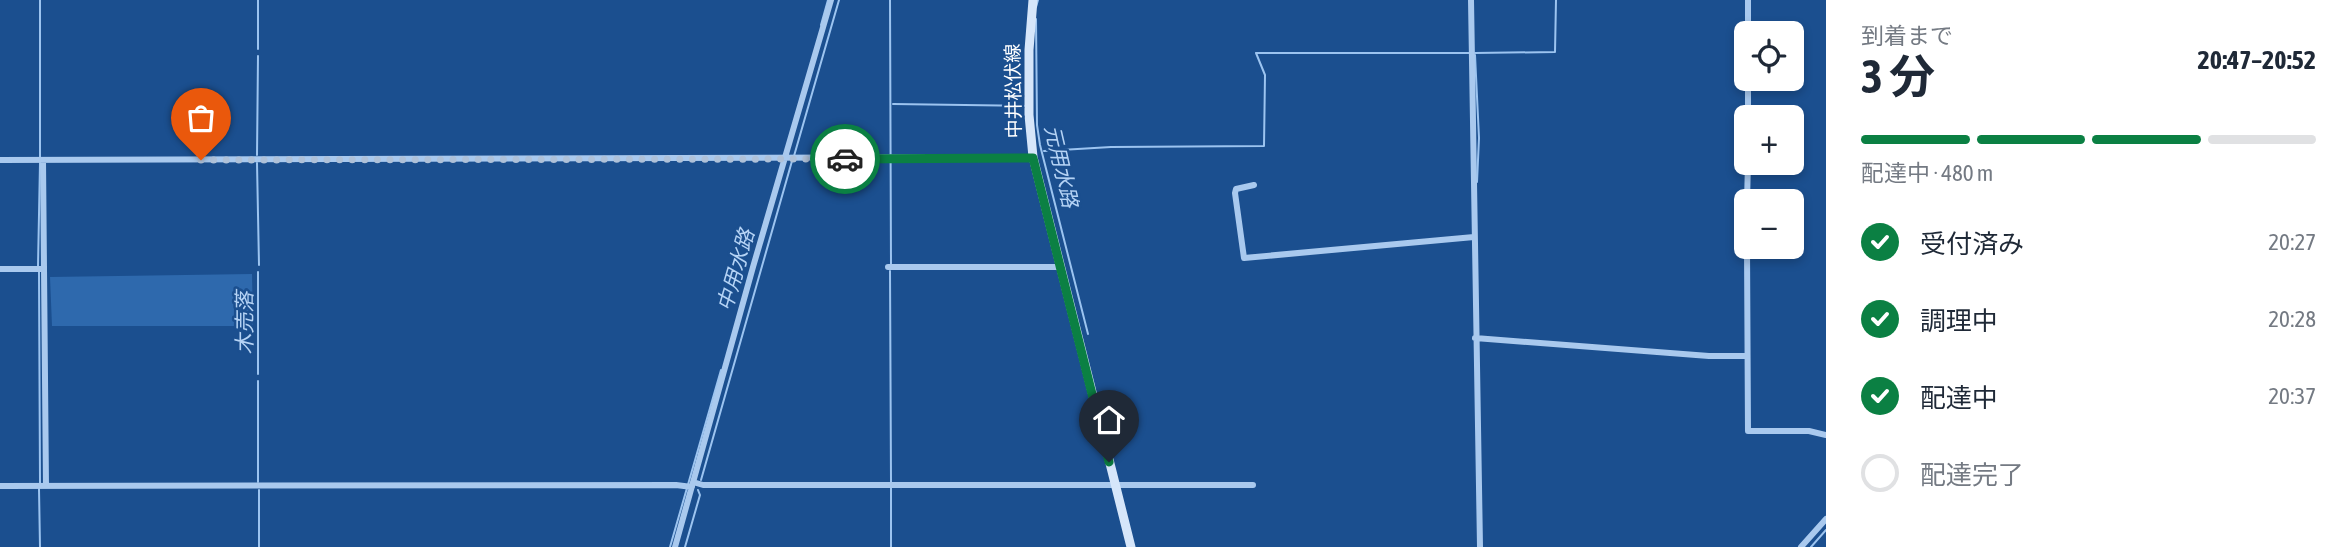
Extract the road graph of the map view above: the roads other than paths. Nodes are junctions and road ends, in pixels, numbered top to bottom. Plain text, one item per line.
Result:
1 (831, 0) edge
2 (1033, 0) edge
3 (1471, 0) edge
4 (1748, 0) edge
5 (1748, 21) edge
6 (1033, 158) junction
7 (784, 159) junction
8 (0, 160) edge
9 (43, 160) junction
10 (1254, 185) dead end
11 (1474, 237) junction
12 (1747, 259) edge
13 (888, 267) dead end
14 (1059, 267) junction
15 (0, 269) edge
16 (43, 269) junction
17 (1475, 338) junction
18 (1746, 356) junction
19 (1826, 435) edge
20 (1115, 484) junction
21 (690, 485) junction
22 (1253, 485) dead end
23 (0, 486) edge
24 (46, 486) junction
25 (1826, 519) edge
26 (675, 547) edge
27 (1131, 547) edge
28 (1480, 547) edge
29 (1801, 547) edge

1 - 7 street
2 - 6 main road, 中井松伏線
3 - 11 street
4 - 5 street
6 - 7 street
6 - 14 main road, 中井松伏線
7 - 9 street
7 - 21 street
8 - 9 street
9 - 16 street
10 - 11 street
11 - 17 street
12 - 18 street
13 - 14 street
14 - 20 main road, 中井松伏線
15 - 16 street
16 - 24 street
17 - 18 street
17 - 28 street
18 - 19 street
20 - 21 street
20 - 22 street
20 - 27 main road, 中井松伏線
21 - 24 street
21 - 26 street
23 - 24 street
25 - 29 street

